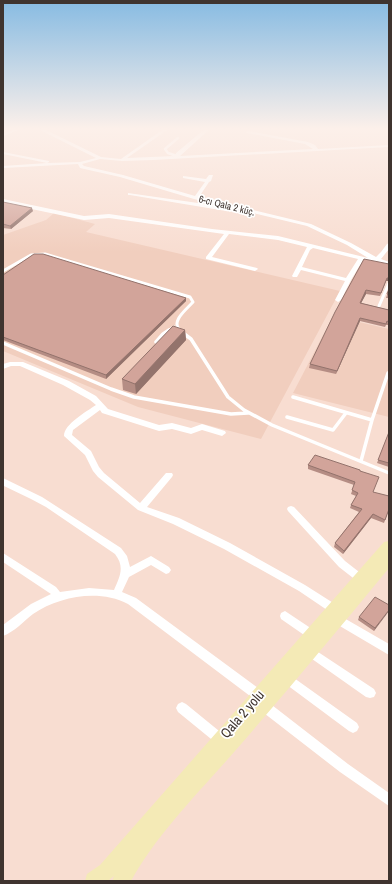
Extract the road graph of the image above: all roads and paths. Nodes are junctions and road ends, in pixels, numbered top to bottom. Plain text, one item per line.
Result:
1 (92, 169) edge
2 (185, 177) dead end
3 (130, 194) dead end
4 (196, 198) junction
5 (3, 201) edge
6 (230, 206) junction
7 (109, 210) dead end
8 (102, 216) junction
9 (227, 232) junction
10 (389, 245) edge
11 (312, 246) junction
12 (361, 258) junction
13 (378, 260) junction
14 (389, 264) edge
15 (300, 268) junction
16 (254, 269) dead end
17 (3, 271) edge
18 (295, 276) dead end
19 (348, 280) junction
20 (389, 283) edge
21 (338, 300) dead end
22 (379, 306) edge
23 (177, 325) junction
24 (156, 342) edge
25 (3, 343) edge
26 (3, 367) edge
27 (388, 373) edge
28 (293, 397) dead end
29 (100, 406) junction
30 (248, 413) junction
31 (346, 413) junction
32 (287, 417) dead end
33 (372, 420) junction
34 (222, 433) dead end
35 (361, 461) junction
36 (389, 473) edge
37 (169, 475) dead end
38 (3, 482) edge
39 (141, 508) junction
40 (291, 510) dead end
41 (389, 546) edge
42 (3, 557) edge
43 (389, 559) edge
44 (166, 570) dead end
45 (126, 574) junction
46 (360, 578) junction
47 (117, 594) junction
48 (58, 596) junction
49 (335, 614) junction
50 (285, 616) dead end
51 (3, 631) edge
52 (311, 634) junction
53 (389, 650) edge
54 (309, 652) junction
55 (287, 678) junction
56 (370, 693) dead end
57 (261, 700) junction
58 (182, 708) dead end
59 (353, 727) dead end
60 (220, 739) junction
61 (389, 800) edge
62 (94, 881) edge
63 (121, 881) edge

1 - 4 street, 6-cı Qala 2 küç.
2 - 4 street
3 - 6 street
4 - 6 street, 6-cı Qala 2 küç.
5 - 8 street
6 - 13 street, 6-cı Qala 2 küç.
7 - 8 street
8 - 9 street
9 - 11 street
9 - 16 street
10 - 13 street
11 - 12 street
11 - 15 street
12 - 13 street
12 - 19 street
13 - 14 street, 6-cı Qala 2 küç.
15 - 18 street
15 - 19 street
17 - 23 lane
19 - 21 street
20 - 22 lane
23 - 24 lane
23 - 30 lane
25 - 30 lane
26 - 29 street
27 - 33 lane
28 - 31 lane
29 - 34 street
29 - 39 street
30 - 35 lane
31 - 32 lane
31 - 33 lane
33 - 35 lane
35 - 36 lane
37 - 39 street
38 - 45 street
39 - 49 street
40 - 46 street
41 - 46 main road, Qala 2 yolu
42 - 48 street
43 - 49 main road, Qala 2 yolu
44 - 45 street
45 - 47 street
46 - 49 main road, Qala 2 yolu
47 - 48 street
47 - 57 street
48 - 51 street
49 - 52 main road, Qala 2 yolu
49 - 53 street
49 - 54 main road, Qala 2 yolu
50 - 52 street
52 - 57 main road, Qala 2 yolu
54 - 55 main road, Qala 2 yolu
54 - 56 street
55 - 57 main road, Qala 2 yolu
55 - 59 street
57 - 60 main road, Qala 2 yolu
57 - 61 street
57 - 63 main road, Qala 2 yolu
58 - 60 street
60 - 62 main road, Qala 2 yolu

